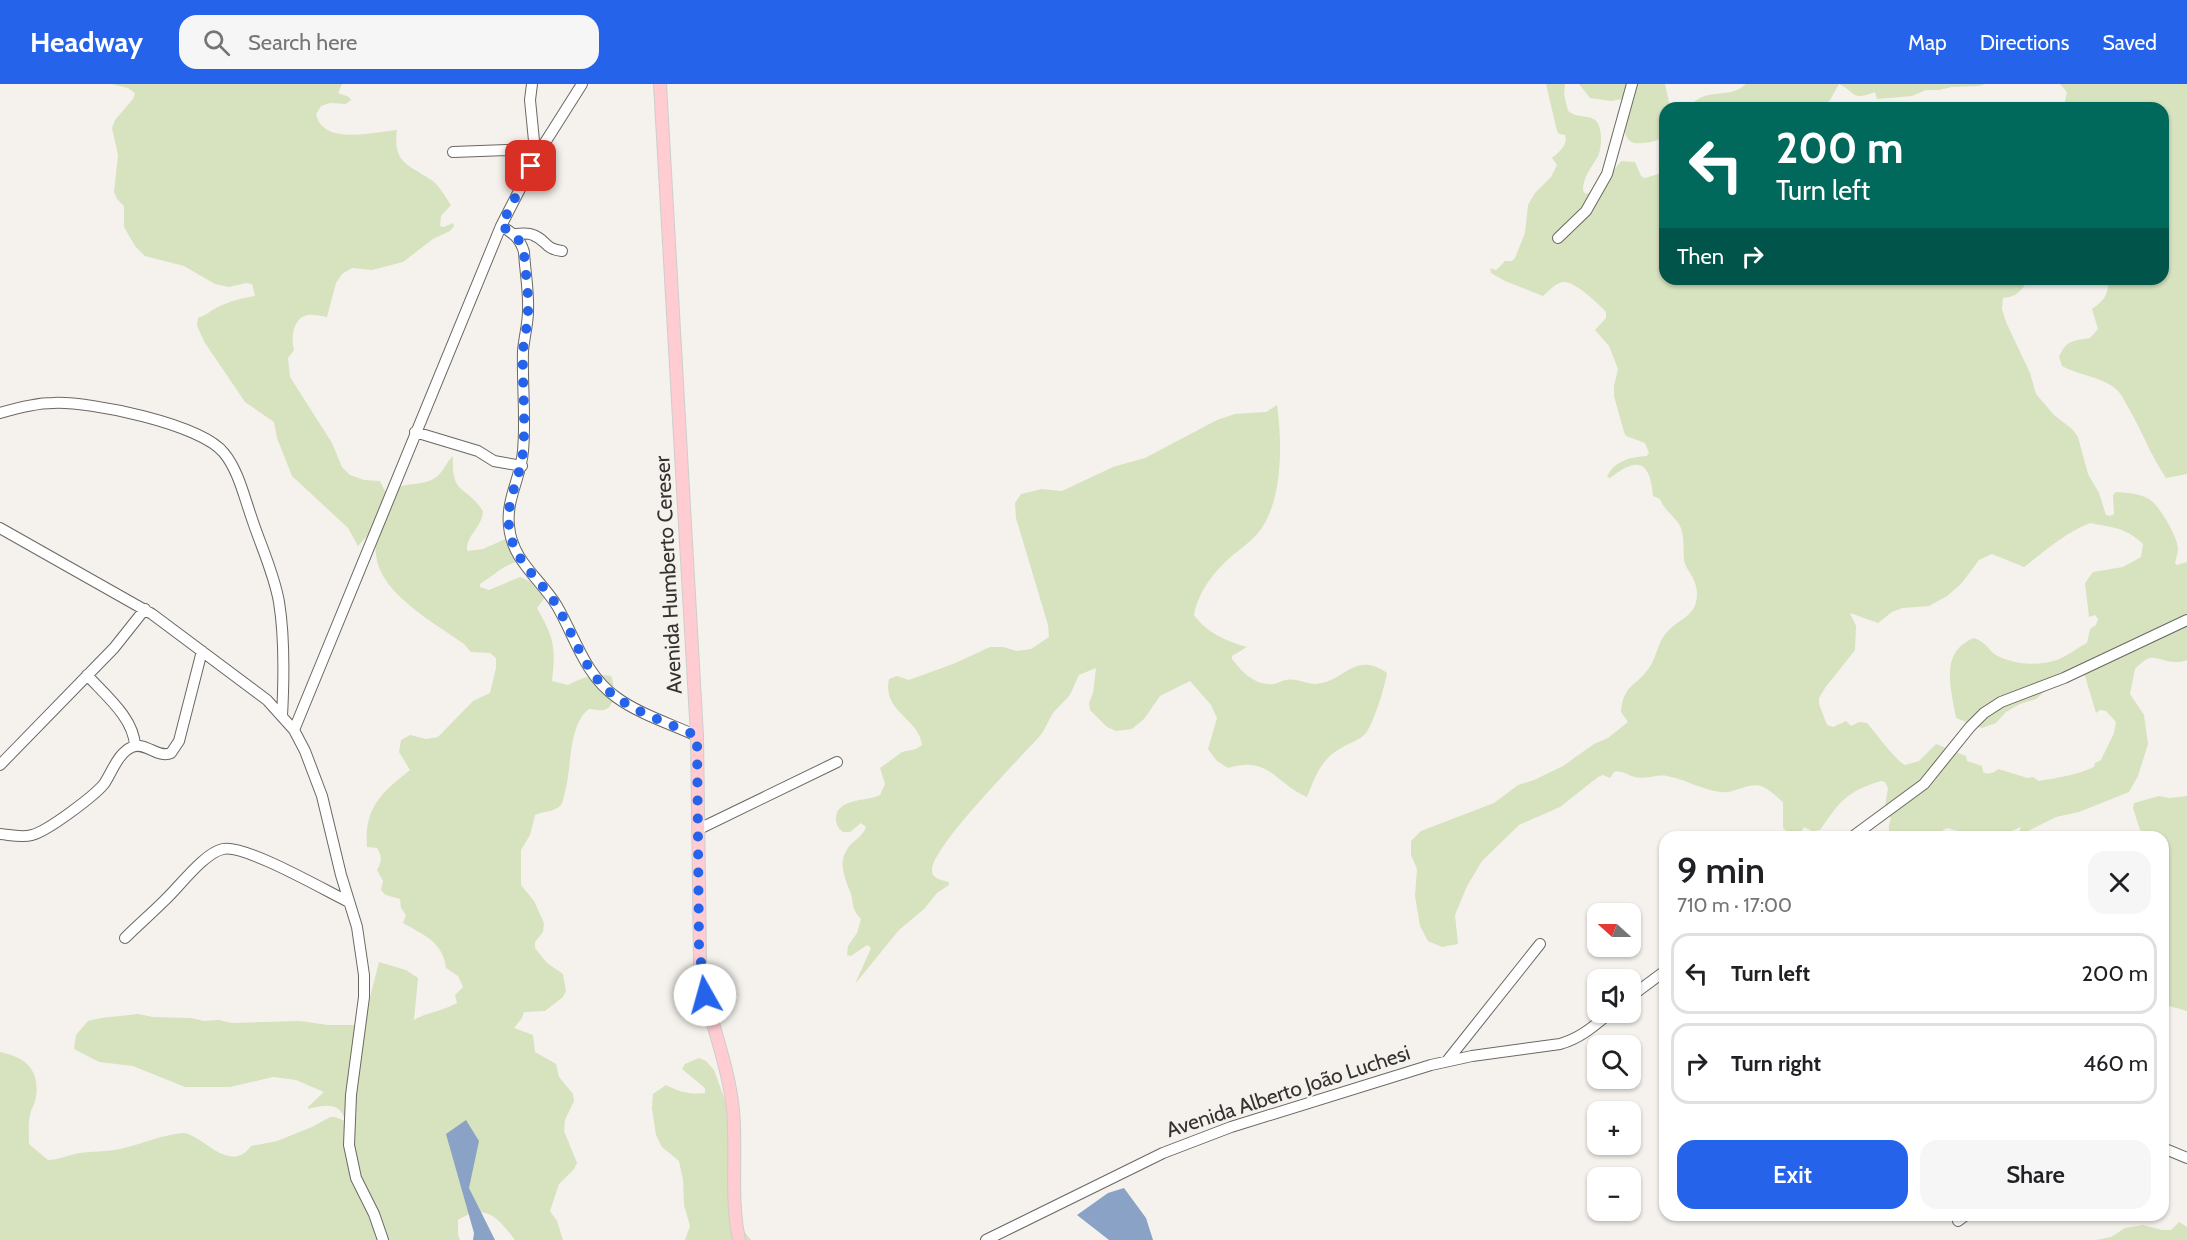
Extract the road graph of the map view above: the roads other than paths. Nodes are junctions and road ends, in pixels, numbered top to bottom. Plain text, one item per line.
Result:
1 (532, 84) edge
2 (582, 84) edge
3 (660, 84) edge
4 (1632, 84) edge
5 (537, 151) junction
6 (453, 152) dead end
7 (501, 226) junction
8 (514, 234) junction
9 (1558, 238) dead end
10 (562, 251) dead end
11 (0, 413) edge
12 (415, 432) junction
13 (522, 466) junction
14 (0, 528) edge
15 (145, 609) junction
16 (2187, 620) edge
17 (202, 651) junction
18 (87, 675) junction
19 (282, 716) junction
20 (294, 730) junction
21 (697, 736) junction
22 (135, 746) junction
23 (837, 762) dead end
24 (0, 765) edge
25 (699, 828) junction
26 (1859, 831) edge
27 (0, 834) edge
28 (350, 902) junction
29 (125, 938) dead end
30 (1540, 944) dead end
31 (1659, 975) edge
32 (1641, 989) edge
33 (1598, 1023) edge
34 (1447, 1061) junction
35 (2169, 1150) edge
36 (2187, 1158) edge
37 (993, 1239) edge
38 (383, 1240) edge
39 (739, 1240) edge

1 - 5 street
2 - 5 street
3 - 21 main road, Avenida Humberto Cereser
4 - 9 street
5 - 6 street
5 - 7 street
7 - 8 street
7 - 12 street
8 - 10 street
8 - 13 street
11 - 19 street
12 - 13 street
12 - 20 street
13 - 21 street
14 - 15 street
15 - 17 street
15 - 18 street
16 - 26 street
17 - 19 street
17 - 22 street
18 - 22 street
18 - 24 street
19 - 20 street
20 - 28 street
21 - 25 main road, Avenida Humberto Cereser
22 - 27 street
23 - 25 street
25 - 39 main road, Avenida Humberto Cereser
28 - 29 street
28 - 38 street
30 - 34 street
31 - 32 street
33 - 34 street, Avenida Alberto João Luchesi
34 - 37 street, Avenida Alberto João Luchesi
35 - 36 street

